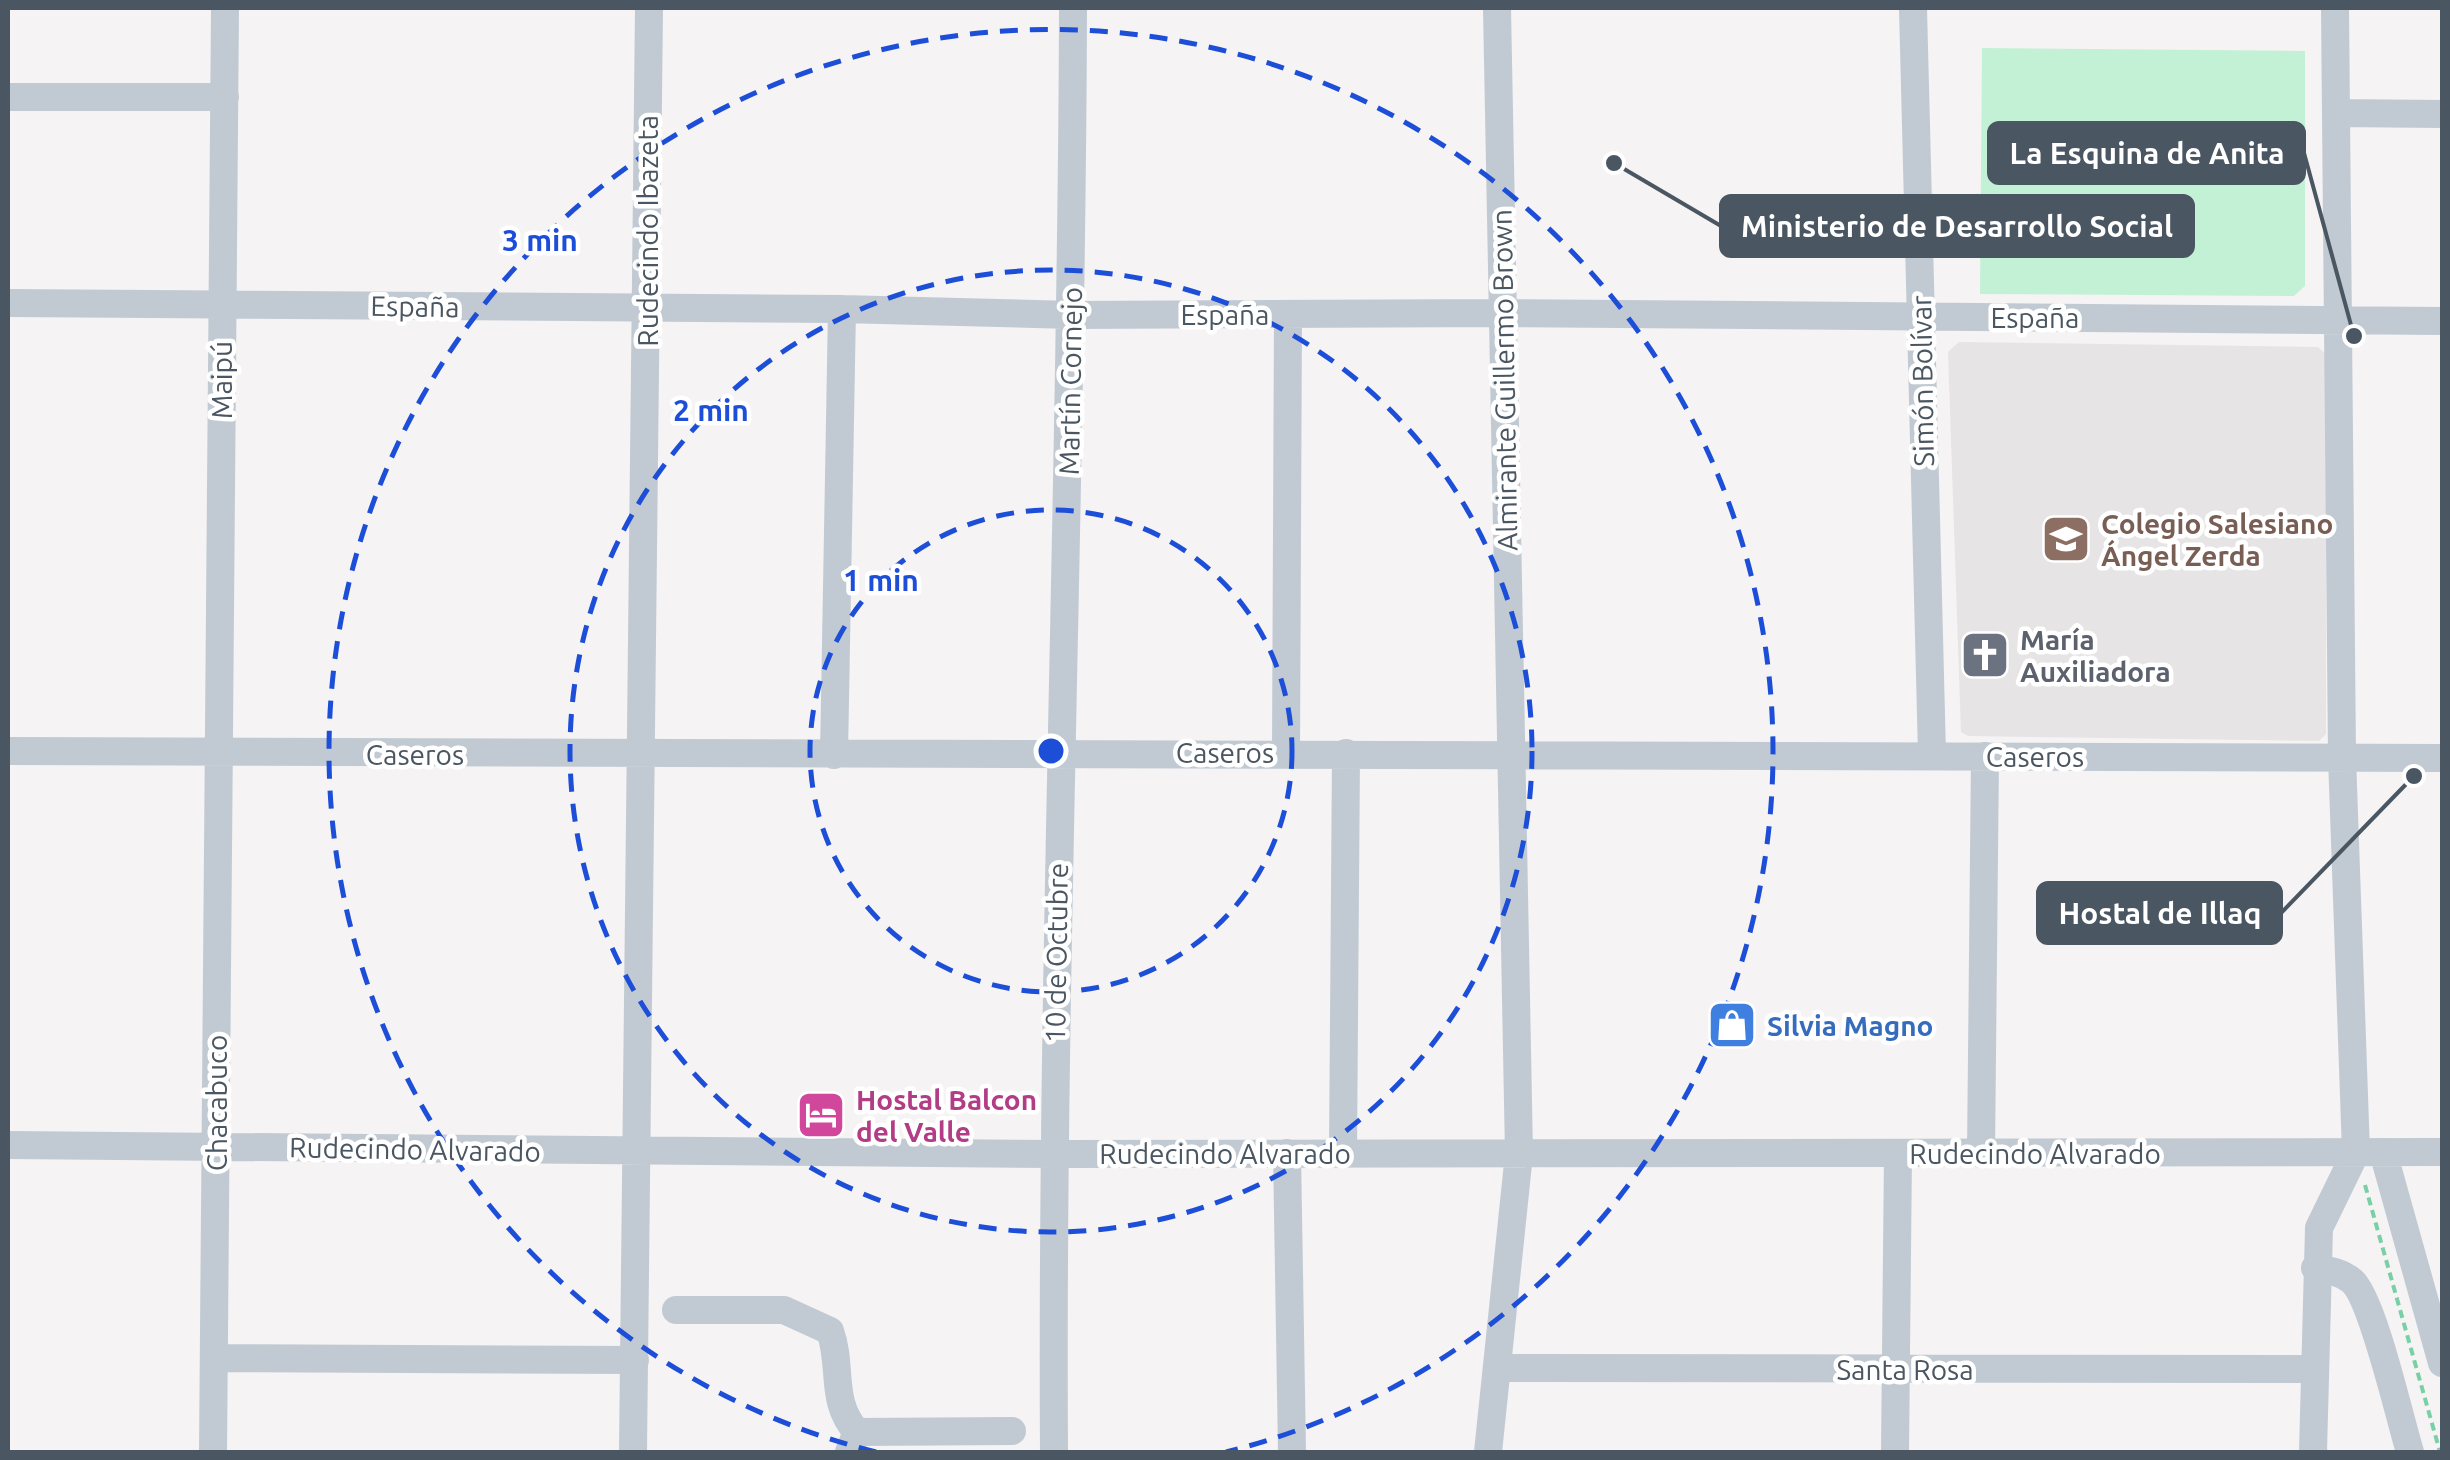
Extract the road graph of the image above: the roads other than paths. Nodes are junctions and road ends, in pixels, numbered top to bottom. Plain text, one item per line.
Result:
1 (225, 8) edge
2 (648, 8) edge
3 (1073, 8) edge
4 (1497, 8) edge
5 (1913, 8) edge
6 (2335, 8) edge
7 (8, 97) edge
8 (225, 97) junction
9 (2337, 113) junction
10 (2442, 114) edge
11 (8, 303) edge
12 (221, 303) junction
13 (647, 308) junction
14 (842, 309) junction
15 (1503, 312) junction
16 (1288, 314) junction
17 (1072, 315) junction
18 (1920, 317) junction
19 (2340, 319) junction
20 (2442, 320) edge
21 (8, 751) edge
22 (1286, 752) junction
23 (1511, 752) junction
24 (218, 753) junction
25 (1060, 754) junction
26 (1346, 754) junction
27 (1932, 754) junction
28 (640, 755) junction
29 (834, 755) junction
30 (1985, 756) junction
31 (2342, 756) junction
32 (2442, 758) edge
33 (8, 1146) edge
34 (216, 1146) junction
35 (636, 1151) junction
36 (2370, 1152) junction
37 (2442, 1152) edge
38 (1288, 1153) junction
39 (1342, 1153) junction
40 (1052, 1154) junction
41 (1519, 1154) junction
42 (1898, 1154) junction
43 (1980, 1154) junction
44 (2315, 1268) junction
45 (676, 1310) dead end
46 (215, 1358) junction
47 (635, 1360) junction
48 (2442, 1363) edge
49 (1497, 1368) junction
50 (2313, 1369) junction
51 (1895, 1370) junction
52 (1012, 1431) dead end
53 (853, 1442) edge
54 (213, 1452) edge
55 (634, 1452) edge
56 (1054, 1452) edge
57 (1292, 1452) edge
58 (1488, 1452) edge
59 (1895, 1452) edge
60 (2313, 1452) edge
61 (2410, 1452) edge

1 - 8 street, Maipú
2 - 13 street, Rudecindo Ibazeta
3 - 17 street, Martín Cornejo
4 - 15 street, Almirante Guillermo Brown
5 - 18 street, Simón Bolívar
6 - 9 street
7 - 8 street
8 - 12 street, Maipú
9 - 10 street
9 - 19 street
11 - 12 street, España
12 - 13 street, España
12 - 24 street, Maipú
13 - 14 street, España
13 - 28 street, Rudecindo Ibazeta
14 - 17 street, España
14 - 29 street
15 - 16 street, España
15 - 18 street, España
15 - 23 street, Almirante Guillermo Brown
16 - 17 street, España
16 - 22 street
17 - 25 street, Martín Cornejo
18 - 19 street, España
18 - 27 street, Simón Bolívar
19 - 20 street, España
19 - 31 street
21 - 24 street, Caseros
22 - 25 street, Caseros
22 - 26 street, Caseros
23 - 26 street, Caseros
23 - 27 street, Caseros
23 - 41 street, Almirante Guillermo Brown
24 - 28 street, Caseros
24 - 34 street, Chacabuco
25 - 29 street, Caseros
25 - 40 street, 10 de Octubre
26 - 39 street
27 - 30 street, Caseros
28 - 29 street, Caseros
28 - 35 street, Rudecindo Ibazeta
30 - 31 street, Caseros
30 - 43 street
31 - 32 street, Caseros
31 - 36 street
33 - 34 street, Rudecindo Alvarado
34 - 35 street, Rudecindo Alvarado
34 - 46 street, Chacabuco
35 - 40 street, Rudecindo Alvarado
35 - 47 street, Rudecindo Ibazeta
36 - 37 street, Rudecindo Alvarado
36 - 43 street, Rudecindo Alvarado
36 - 44 street
36 - 48 street
38 - 39 street, Rudecindo Alvarado
38 - 40 street, Rudecindo Alvarado
38 - 57 street
39 - 41 street, Rudecindo Alvarado
40 - 56 street, 10 de Octubre
41 - 42 street, Rudecindo Alvarado
41 - 49 street, Almirante Guillermo Brown
42 - 43 street, Rudecindo Alvarado
42 - 51 street
44 - 50 street
44 - 61 street
45 - 53 street
46 - 47 street
46 - 54 street, Chacabuco
47 - 55 street, Rudecindo Ibazeta
49 - 51 street, Santa Rosa
49 - 58 street, Almirante Guillermo Brown
50 - 51 street, Santa Rosa
50 - 60 street
51 - 59 street
52 - 53 street

